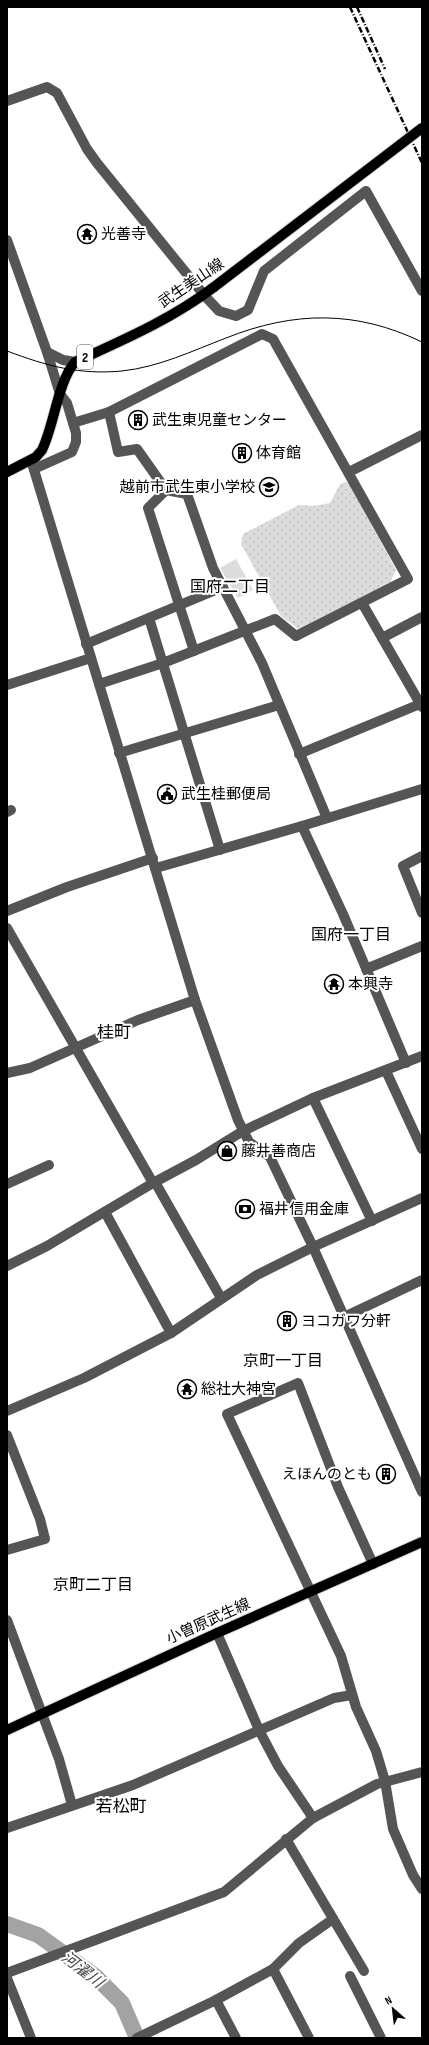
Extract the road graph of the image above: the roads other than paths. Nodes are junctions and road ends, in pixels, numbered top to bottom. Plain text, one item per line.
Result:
1 (7, 101) edge
2 (422, 128) edge
3 (7, 240) edge
4 (422, 291) edge
5 (204, 295) junction
6 (47, 352) junction
7 (75, 362) junction
8 (60, 394) junction
9 (109, 412) junction
10 (73, 423) junction
11 (422, 435) edge
12 (33, 464) junction
13 (7, 472) edge
14 (349, 472) junction
15 (166, 490) junction
16 (223, 587) junction
17 (362, 603) junction
18 (178, 606) junction
19 (422, 617) edge
20 (148, 618) junction
21 (247, 632) junction
22 (382, 638) junction
23 (86, 644) junction
24 (194, 651) junction
25 (91, 658) junction
26 (163, 663) junction
27 (99, 684) junction
28 (7, 685) edge
29 (279, 705) junction
30 (421, 705) edge
31 (186, 733) junction
32 (119, 753) junction
33 (299, 754) junction
34 (422, 789) edge
35 (327, 818) junction
36 (302, 826) junction
37 (220, 850) junction
38 (422, 856) edge
39 (154, 863) junction
40 (418, 890) edge
41 (7, 911) edge
42 (422, 913) edge
43 (7, 928) edge
44 (422, 946) edge
45 (366, 969) junction
46 (195, 1000) junction
47 (75, 1048) junction
48 (422, 1056) edge
49 (406, 1062) junction
50 (386, 1070) junction
51 (7, 1073) edge
52 (313, 1098) junction
53 (244, 1131) junction
54 (422, 1149) edge
55 (49, 1165) dead end
56 (154, 1182) junction
57 (7, 1184) edge
58 (422, 1198) edge
59 (105, 1212) junction
60 (372, 1221) junction
61 (313, 1247) junction
62 (7, 1266) edge
63 (422, 1280) edge
64 (221, 1298) junction
65 (344, 1317) junction
66 (171, 1333) junction
67 (7, 1411) edge
68 (7, 1435) edge
69 (422, 1492) edge
70 (422, 1542) edge
71 (7, 1550) edge
72 (373, 1564) junction
73 (310, 1591) junction
74 (8, 1626) edge
75 (217, 1633) junction
76 (352, 1695) junction
77 (42, 1714) junction
78 (7, 1730) edge
79 (259, 1730) junction
80 (422, 1772) edge
81 (385, 1781) junction
82 (72, 1805) junction
83 (313, 1818) junction
84 (7, 1828) edge
85 (286, 1839) junction
86 (422, 1890) edge
87 (333, 1919) junction
88 (273, 1969) junction
89 (364, 1971) dead end
90 (7, 1973) edge
91 (350, 1976) dead end
92 (7, 1978) edge
93 (216, 2000) junction
94 (142, 2037) edge
95 (31, 2038) edge
96 (236, 2038) edge
97 (309, 2038) edge
98 (381, 2038) edge

1 - 5 street
2 - 5 main road, 武生美山線 / 2, bridge
3 - 6 street
4 - 5 street
5 - 7 main road, 武生美山線 / 2
6 - 7 street
6 - 8 street
7 - 8 main road, 2
8 - 10 street
8 - 12 main road, 2
9 - 10 street
9 - 14 street
9 - 15 street
10 - 12 street
11 - 14 street
12 - 13 main road, 2
12 - 23 street
14 - 17 street
15 - 16 street
15 - 18 street
16 - 18 street
16 - 21 street
17 - 21 street
17 - 22 street
18 - 20 street
18 - 24 street
19 - 22 street
20 - 23 street
20 - 26 street
21 - 24 street
21 - 29 street
22 - 30 street
23 - 25 street
24 - 26 street
25 - 27 street
25 - 28 street
26 - 27 street
26 - 31 street
27 - 32 street
29 - 31 street
29 - 33 street
30 - 33 street
31 - 32 street
31 - 37 street
32 - 39 street
33 - 35 street
34 - 35 street
35 - 36 street
36 - 37 street
36 - 45 street
37 - 39 street
38 - 40 street
39 - 41 street
39 - 46 street
40 - 42 street
43 - 47 street
44 - 45 street
45 - 49 street
46 - 47 street
46 - 53 street
47 - 51 street
47 - 56 street
48 - 49 street
49 - 50 street
50 - 52 street
50 - 54 street
52 - 53 street
52 - 60 street
53 - 56 street
53 - 61 street
55 - 57 street
56 - 59 street
56 - 64 street
58 - 60 street
59 - 62 street
59 - 66 street
60 - 61 street
61 - 64 street
61 - 65 street
63 - 65 street
64 - 66 street
65 - 69 street
66 - 67 street
68 - 71 street
70 - 72 main road, 小曽原武生線
72 - 73 main road, 小曽原武生線
72 - 73 street
73 - 75 main road, 小曽原武生線
73 - 76 street
74 - 77 street
75 - 77 main road, 小曽原武生線
75 - 79 street
76 - 79 street
76 - 81 street
77 - 78 main road, 小曽原武生線
77 - 82 street
79 - 82 street
79 - 83 street
80 - 81 street
81 - 83 street
81 - 86 street
82 - 84 street
83 - 85 street
85 - 87 street
85 - 90 street
87 - 88 street
87 - 89 street
88 - 93 street
88 - 97 street
91 - 98 street
92 - 95 street
93 - 94 street
93 - 96 street

